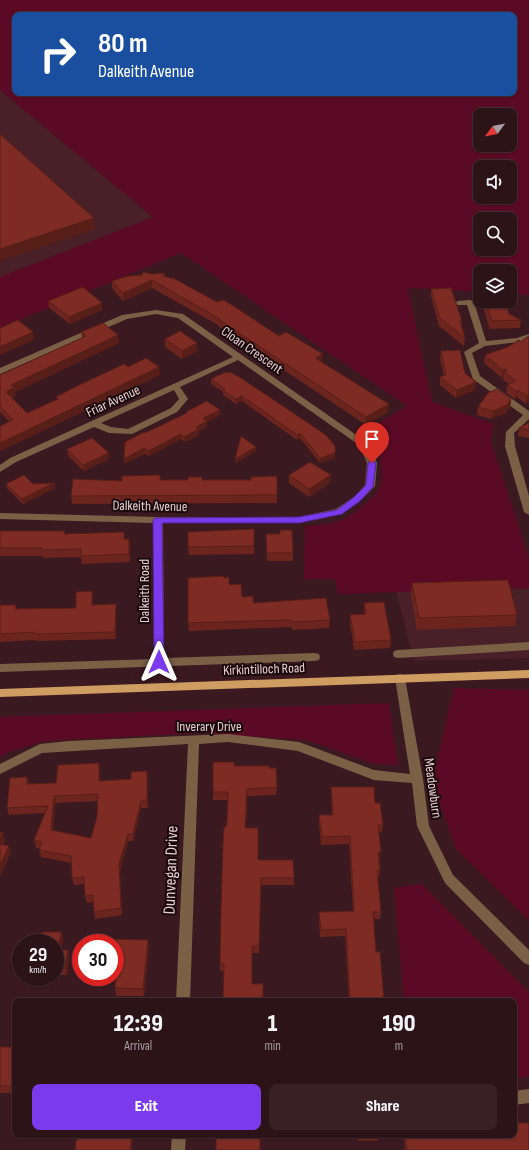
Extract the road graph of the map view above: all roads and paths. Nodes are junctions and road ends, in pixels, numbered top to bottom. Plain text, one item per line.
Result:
1 (458, 303) edge
2 (529, 336) edge
3 (483, 344) junction
4 (239, 357) junction
5 (0, 371) edge
6 (175, 386) junction
7 (528, 414) edge
8 (96, 424) junction
9 (0, 469) edge
10 (529, 512) edge
11 (0, 516) edge
12 (158, 520) junction
13 (299, 520) joint
14 (529, 646) edge
15 (398, 654) dead end
16 (315, 657) dead end
17 (159, 662) junction
18 (0, 668) edge
19 (529, 674) edge
20 (400, 678) junction
21 (0, 693) edge
22 (194, 740) junction
23 (0, 769) edge
24 (417, 779) junction
25 (529, 959) edge
26 (183, 998) edge
27 (529, 1096) edge
28 (517, 1098) edge
29 (179, 1138) edge
30 (178, 1150) edge

1 - 3 street
2 - 3 street
3 - 7 street
4 - 5 street, Cloan Crescent
4 - 6 street, Friar Avenue
4 - 13 street, Cloan Crescent
6 - 8 street, Friar Avenue
6 - 8 street
7 - 10 street
8 - 9 street, Friar Avenue
11 - 12 street, Dalkeith Avenue
12 - 13 street, Dalkeith Avenue
12 - 17 street, Dalkeith Road
14 - 15 street
16 - 17 street
17 - 18 street
19 - 20 main road, Kirkintilloch Road
20 - 21 main road, Kirkintilloch Road
20 - 24 street, Meadowburn
22 - 23 street, Inverary Drive
22 - 24 street, Inverary Drive
22 - 26 street, Dunvegan Drive
24 - 25 street, Meadowburn
27 - 28 street
29 - 30 street

